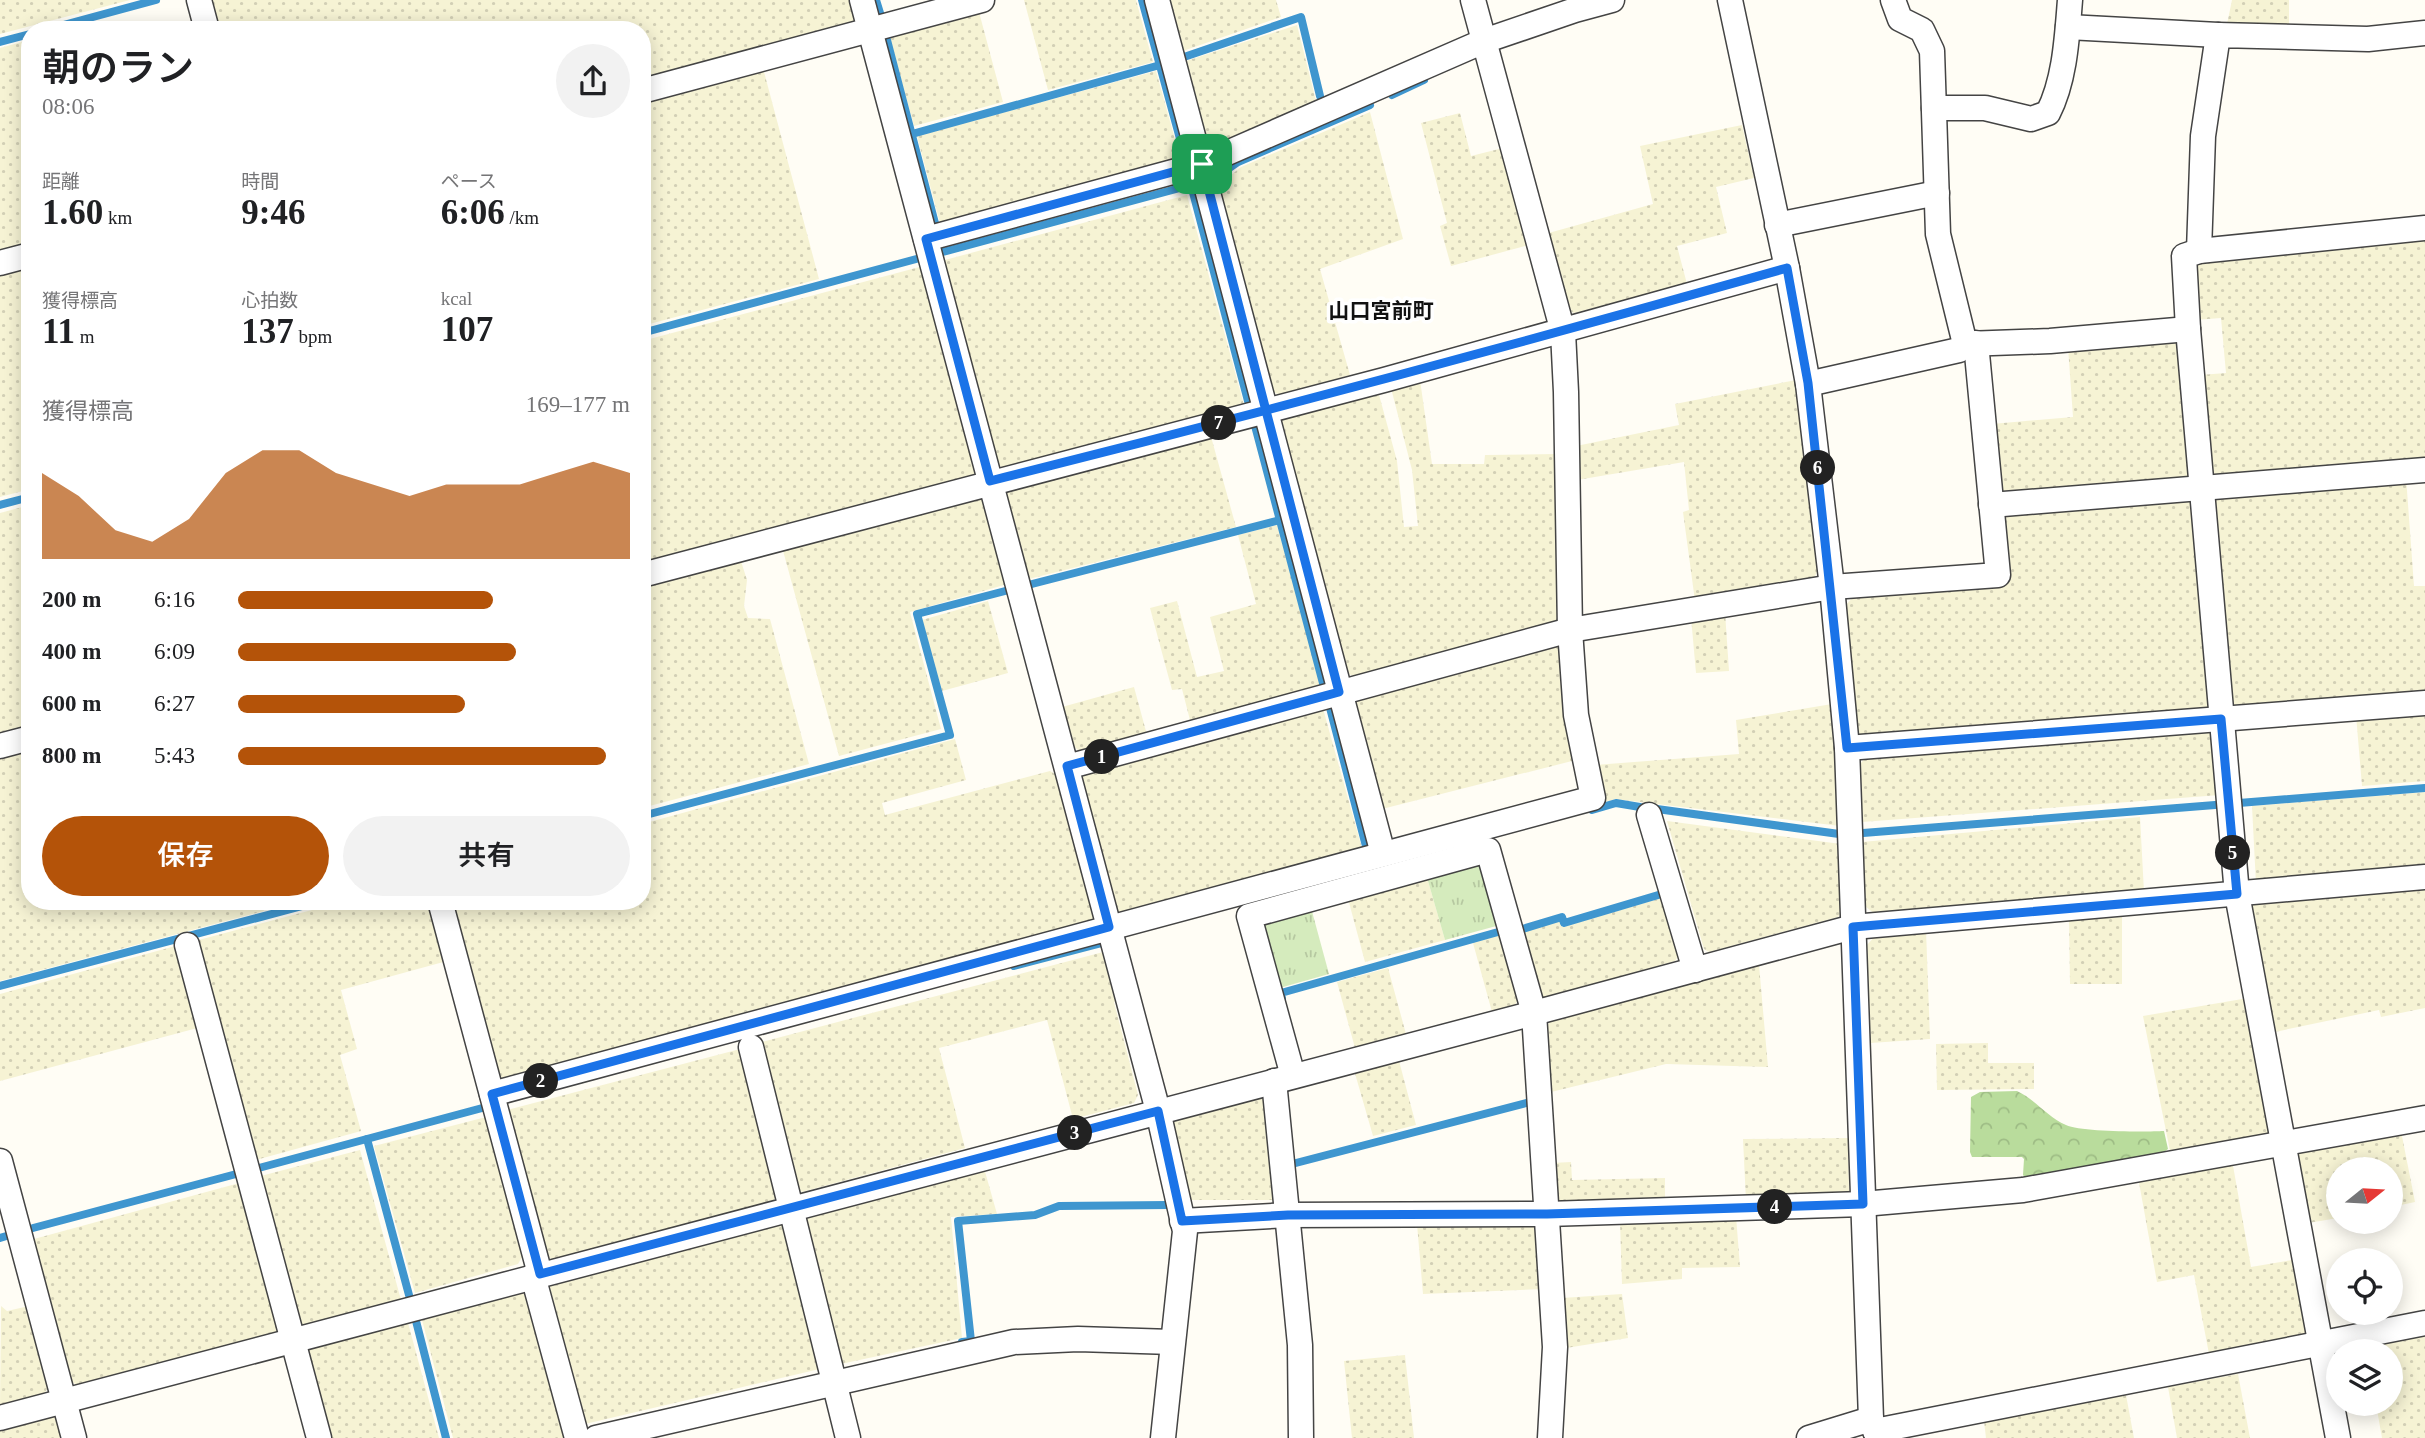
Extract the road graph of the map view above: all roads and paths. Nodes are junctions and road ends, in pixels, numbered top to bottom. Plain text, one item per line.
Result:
1 (199, 0) edge
2 (862, 0) edge
3 (982, 0) edge
4 (1157, 0) edge
5 (1473, 0) edge
6 (1612, 0) edge
7 (1730, 0) edge
8 (1893, 0) edge
9 (2070, 0) edge
10 (205, 21) edge
11 (2068, 26) junction
12 (870, 30) junction
13 (2425, 33) edge
14 (2218, 35) junction
15 (1484, 41) junction
16 (651, 89) edge
17 (1934, 108) junction
18 (1202, 164) junction
19 (1937, 193) junction
20 (1777, 225) junction
21 (2425, 228) edge
22 (926, 239) junction
23 (2199, 251) junction
24 (21, 257) edge
25 (0, 263) edge
26 (1787, 268) junction
27 (2188, 329) junction
28 (1563, 332) junction
29 (1971, 344) junction
30 (1808, 383) junction
31 (1266, 411) junction
32 (2425, 470) edge
33 (990, 481) junction
34 (2202, 488) junction
35 (1991, 505) junction
36 (651, 573) edge
37 (1832, 587) junction
38 (1570, 630) junction
39 (1339, 692) junction
40 (2425, 703) edge
41 (2221, 719) junction
42 (21, 740) edge
43 (0, 746) edge
44 (1847, 748) junction
45 (1067, 766) junction
46 (1649, 815) dead end
47 (1383, 854) junction
48 (2425, 877) edge
49 (2237, 894) junction
50 (442, 910) edge
51 (1109, 927) junction
52 (1853, 927) junction
53 (187, 945) dead end
54 (1695, 970) junction
55 (1534, 1013) junction
56 (751, 1047) dead end
57 (1284, 1078) junction
58 (492, 1094) junction
59 (1158, 1111) junction
60 (2425, 1118) edge
61 (2283, 1144) junction
62 (0, 1161) edge
63 (1863, 1204) junction
64 (792, 1208) junction
65 (1547, 1214) junction
66 (1288, 1215) junction
67 (1182, 1221) junction
68 (536, 1275) junction
69 (2425, 1322) edge
70 (293, 1340) junction
71 (1172, 1342) junction
72 (2321, 1344) junction
73 (835, 1383) junction
74 (64, 1401) junction
75 (0, 1418) edge
76 (1874, 1429) edge
77 (74, 1438) edge
78 (319, 1438) edge
79 (578, 1438) edge
80 (596, 1438) edge
81 (848, 1438) edge
82 (1163, 1438) edge
83 (1301, 1438) edge
84 (1550, 1438) edge
85 (1810, 1438) edge
86 (2338, 1438) edge

1 - 10 street
2 - 12 street
3 - 12 street
4 - 18 street
5 - 15 street
6 - 15 street
7 - 20 street
8 - 17 street
9 - 11 street
11 - 14 street
11 - 17 street
12 - 16 street
12 - 22 street
13 - 14 street
14 - 23 street
15 - 18 street
15 - 28 street
17 - 19 street
18 - 22 street
18 - 31 street
19 - 20 street
19 - 29 street
20 - 26 street
21 - 23 street
22 - 33 street
23 - 27 street
24 - 25 street
26 - 28 street
26 - 30 street
27 - 29 street
27 - 34 street
28 - 31 street
28 - 38 street
29 - 30 street
29 - 35 street
30 - 37 street
31 - 33 street
31 - 39 street
32 - 34 street
33 - 36 street
33 - 45 street
34 - 35 street
34 - 41 street
35 - 37 street
37 - 38 street
37 - 44 street
38 - 39 street
38 - 47 street
39 - 45 street
39 - 47 street
40 - 41 street
41 - 44 street
41 - 49 street
42 - 43 street
44 - 52 street
45 - 51 street
46 - 54 street
47 - 51 street
48 - 49 street
49 - 52 street
49 - 61 street
50 - 58 street
51 - 58 street
51 - 59 street
52 - 54 street
52 - 63 street
53 - 70 street
54 - 55 street
55 - 57 street
55 - 57 street
55 - 65 street
56 - 64 street
57 - 59 street
57 - 66 street
58 - 68 street
59 - 64 street
59 - 67 street
60 - 61 street
61 - 63 street
61 - 72 street
62 - 74 street
63 - 65 street
63 - 76 street
64 - 68 street
64 - 73 street
65 - 66 street
65 - 84 street
66 - 67 street
66 - 83 street
67 - 71 street
68 - 70 street
68 - 79 street
69 - 72 street
70 - 74 street
70 - 78 street
71 - 73 street
71 - 82 street
72 - 76 street
72 - 86 street
73 - 80 street
73 - 81 street
74 - 75 street
74 - 77 street
76 - 85 street

